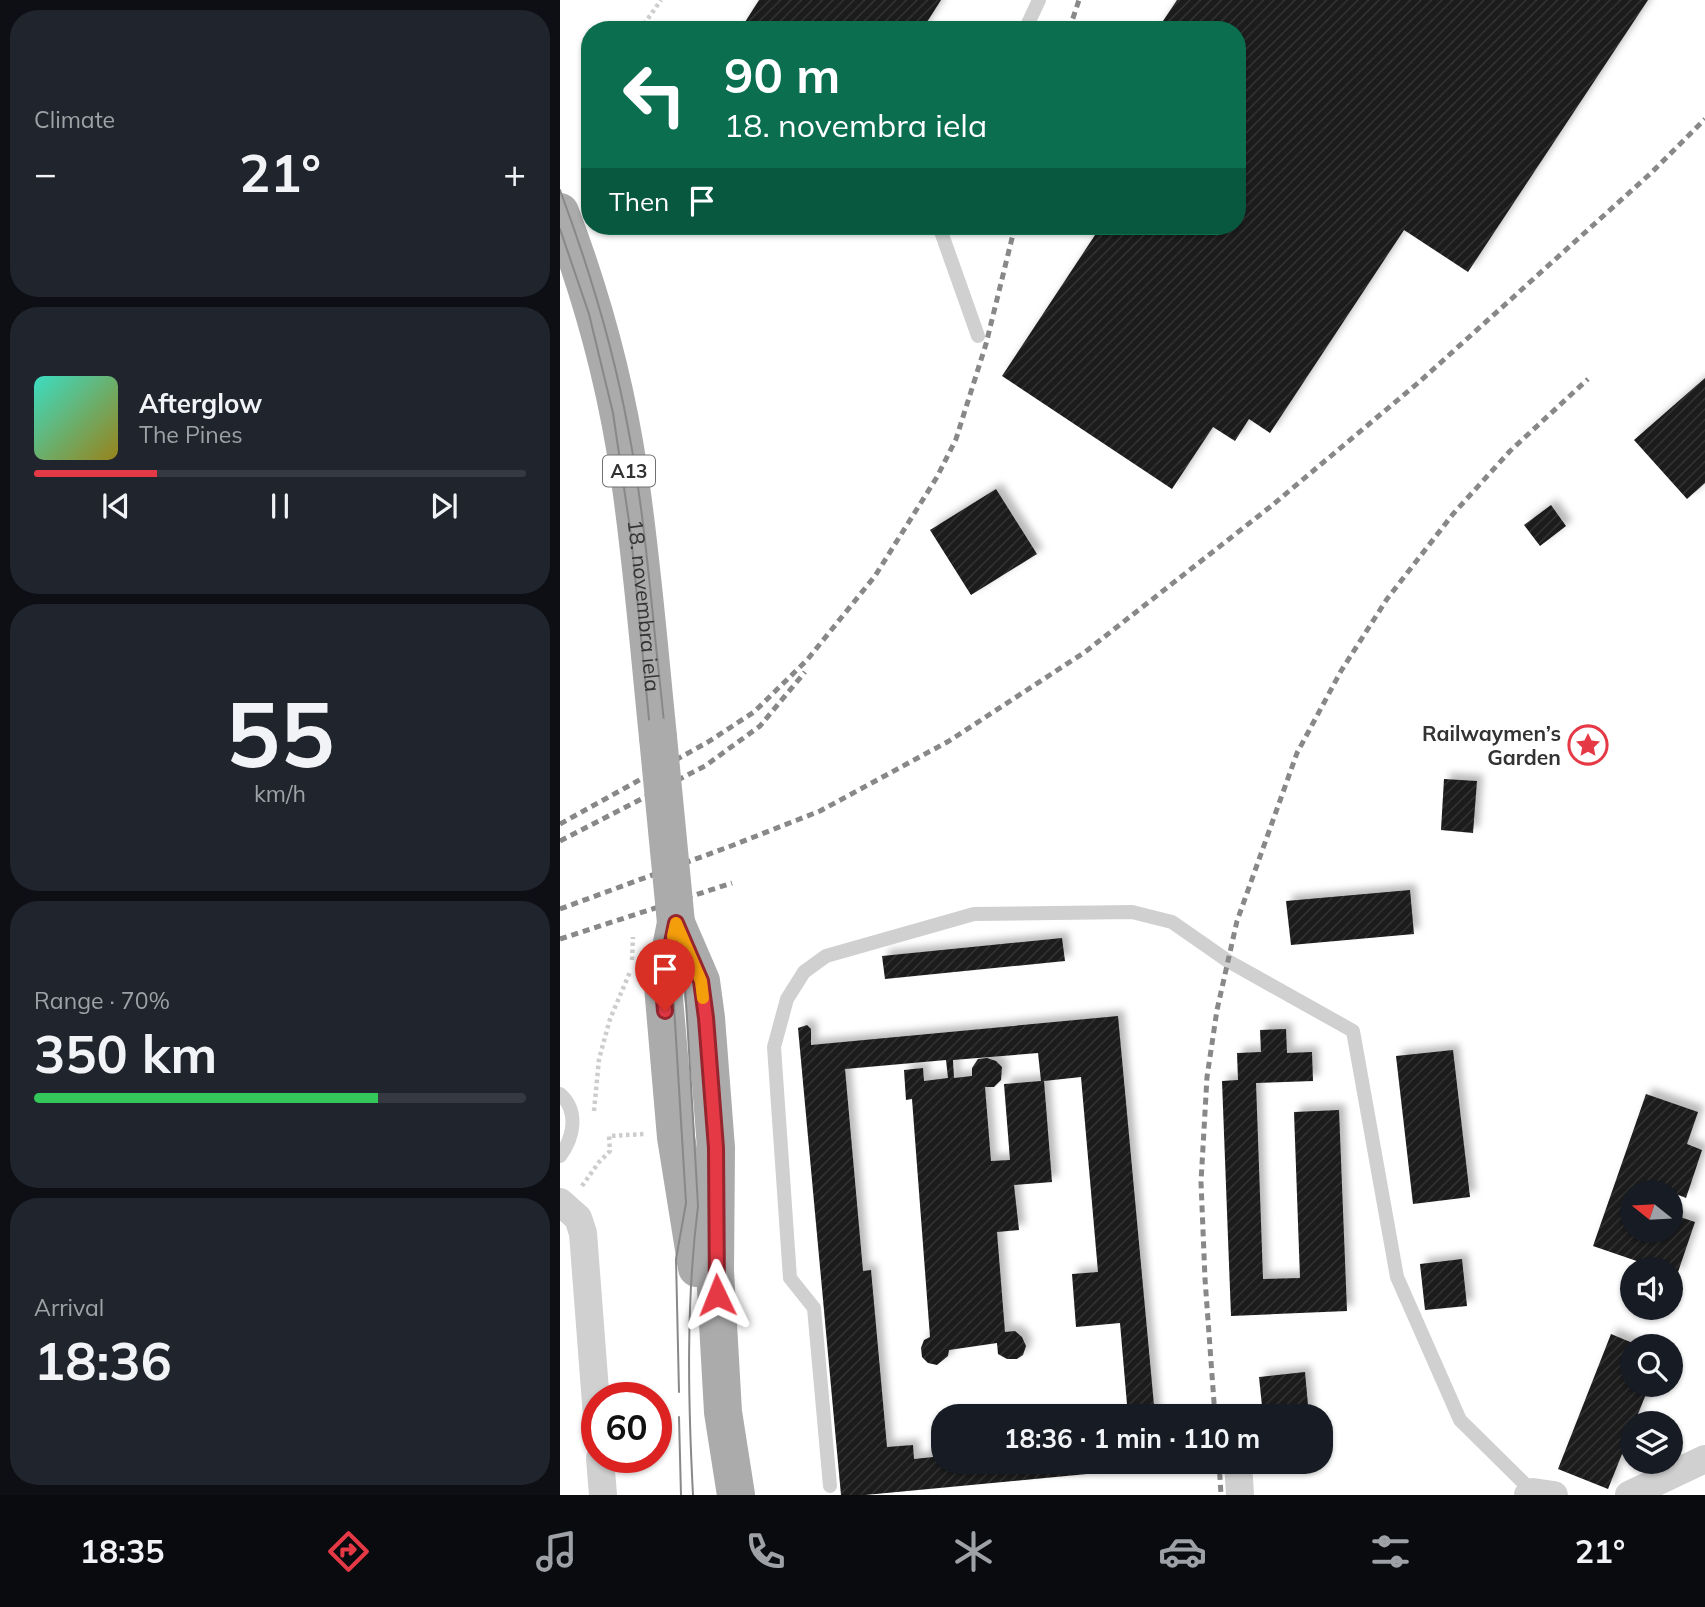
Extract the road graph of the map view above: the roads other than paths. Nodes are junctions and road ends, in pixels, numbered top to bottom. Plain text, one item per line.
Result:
1 (1039, 0) edge
2 (1029, 21) edge
3 (560, 212) edge
4 (942, 235) edge
5 (978, 336) dead end
6 (676, 923) junction
7 (560, 1094) edge
8 (560, 1156) edge
9 (569, 1200) edge
10 (594, 1382) edge
11 (1705, 1460) edge
12 (601, 1473) edge
13 (1239, 1474) edge
14 (830, 1486) dead end
15 (1539, 1494) edge
16 (603, 1495) edge
17 (713, 1495) edge
18 (736, 1495) edge
19 (1240, 1495) edge
20 (1629, 1495) edge

1 - 2 lane
3 - 6 main road, 18. novembra iela / A13, bridge
4 - 5 lane
6 - 17 main road, 18. novembra iela / A13
6 - 18 main road, 18. novembra iela / A13
7 - 8 lane
9 - 10 street
11 - 20 street
12 - 16 street
13 - 19 street
14 - 15 lane

